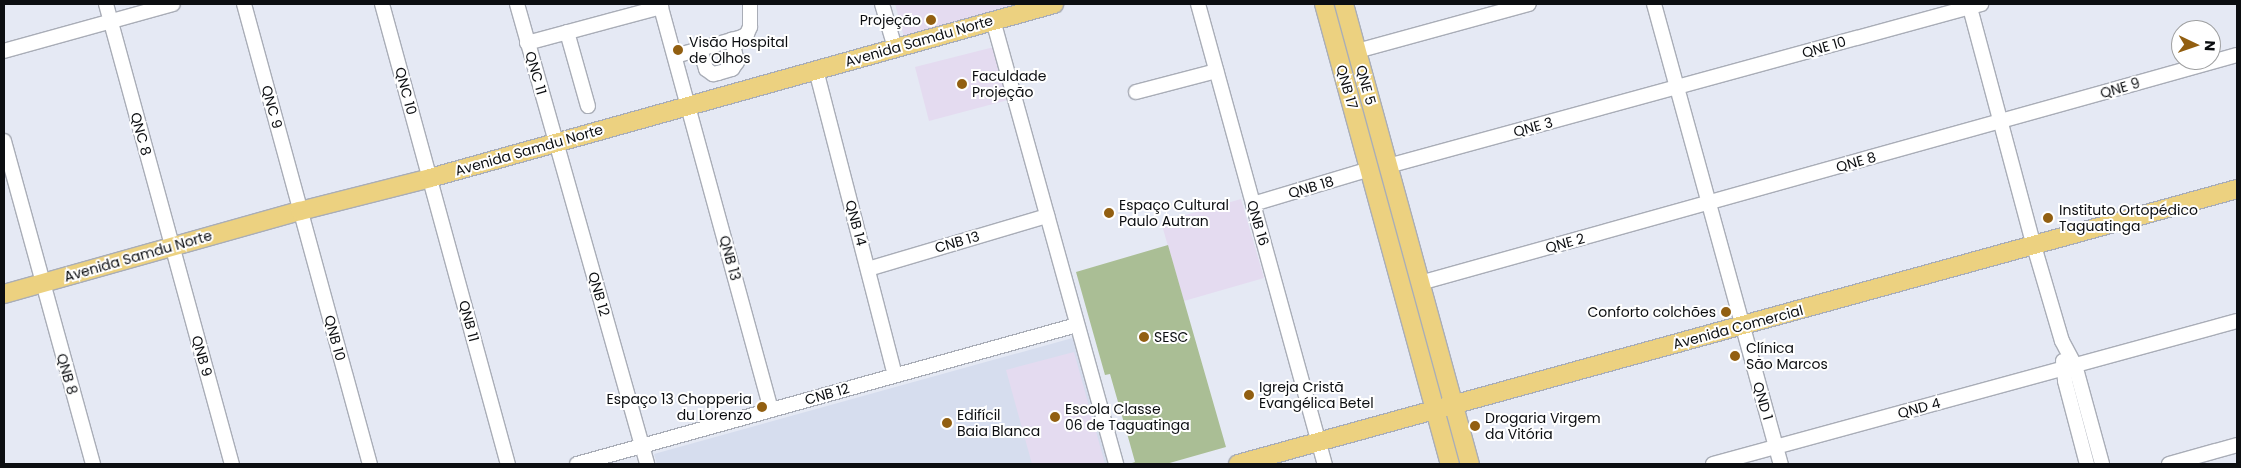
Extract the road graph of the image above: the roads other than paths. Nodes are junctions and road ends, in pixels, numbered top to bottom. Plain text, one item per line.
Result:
1 (106, 4) edge
2 (173, 4) edge
3 (244, 4) edge
4 (382, 4) edge
5 (517, 4) edge
6 (750, 4) edge
7 (882, 4) edge
8 (1054, 4) edge
9 (1198, 4) edge
10 (1324, 4) edge
11 (1529, 4) edge
12 (1654, 4) edge
13 (661, 5) edge
14 (1973, 5) edge
15 (1345, 10) edge
16 (994, 20) junction
17 (110, 21) junction
18 (1328, 21) junction
19 (567, 32) junction
20 (737, 39) junction
21 (527, 43) junction
22 (895, 48) junction
23 (700, 49) junction
24 (4, 51) edge
25 (1357, 51) junction
26 (2237, 55) edge
27 (674, 56) junction
28 (816, 70) junction
29 (1216, 71) junction
30 (1678, 88) junction
31 (1136, 92) dead end
32 (688, 105) junction
33 (588, 106) dead end
34 (2002, 121) junction
35 (4, 141) edge
36 (555, 142) junction
37 (1388, 166) junction
38 (1370, 169) junction
39 (430, 178) junction
40 (2237, 189) edge
41 (1253, 204) junction
42 (1710, 204) junction
43 (300, 211) junction
44 (1047, 216) junction
45 (2034, 246) junction
46 (171, 247) junction
47 (868, 269) junction
48 (42, 283) junction
49 (1422, 288) junction
50 (4, 294) edge
51 (1405, 298) junction
52 (2237, 321) edge
53 (1077, 325) junction
54 (1742, 326) junction
55 (2069, 367) junction
56 (895, 375) junction
57 (1454, 405) junction
58 (771, 410) junction
59 (1435, 411) junction
60 (1319, 442) junction
61 (2237, 445) edge
62 (642, 446) junction
63 (1776, 447) junction
64 (93, 464) edge
65 (232, 464) edge
66 (370, 464) edge
67 (508, 464) edge
68 (577, 464) edge
69 (647, 464) edge
70 (1116, 464) edge
71 (1238, 464) edge
72 (1325, 464) edge
73 (1450, 464) edge
74 (1470, 464) edge
75 (1713, 464) edge
76 (1781, 464) edge
77 (2087, 464) edge
78 (2102, 464) edge
79 (2169, 464) edge

1 - 17 street, QNC 8
2 - 17 street
3 - 43 street, QNC 9
4 - 39 street, QNC 10
5 - 21 street, QNC 11
6 - 20 street
7 - 22 street
8 - 16 main road, Avenida Samdu Norte
9 - 29 street, QNB 16
10 - 18 main road, QNB 17
11 - 25 street
12 - 30 street, QND 1
13 - 19 street
13 - 27 street, QNB 13
14 - 30 street, QNE 10
14 - 34 street
15 - 18 main road
15 - 25 main road, QNE 5
16 - 22 main road, Avenida Samdu Norte
16 - 44 street
17 - 24 street
17 - 46 street, QNC 8
18 - 38 main road, QNB 17
19 - 21 street
19 - 33 street
20 - 23 street
20 - 23 street
21 - 36 street, QNC 11
22 - 28 main road, Avenida Samdu Norte
23 - 27 street
25 - 37 main road, QNE 5
26 - 34 street, QNE 9
27 - 32 street, QNB 13
28 - 32 main road, Avenida Samdu Norte
28 - 47 street, QNB 14
29 - 31 street
29 - 41 street, QNB 16
30 - 37 street, QNE 3
30 - 42 street, QND 1
32 - 36 main road, Avenida Samdu Norte
32 - 58 street, QNB 13
34 - 42 street, QNE 8
34 - 45 street
35 - 48 street, QNB 8
36 - 39 main road, Avenida Samdu Norte
36 - 62 street, QNB 12
37 - 49 main road, QNE 5
38 - 41 street, QNB 18
38 - 51 main road, QNB 17
39 - 43 main road, Avenida Samdu Norte
39 - 67 street, QNB 11
40 - 45 main road, Avenida Comercial
41 - 60 street, QNB 16
42 - 49 street, QNE 2
42 - 54 street, QND 1
43 - 46 main road, Avenida Samdu Norte
43 - 66 street, QNB 10
44 - 47 street, CNB 13
44 - 53 street
45 - 54 main road, Avenida Comercial
45 - 55 street
46 - 48 main road, Avenida Samdu Norte
46 - 65 street, QNB 9
47 - 56 street, QNB 14
48 - 50 main road, Avenida Samdu Norte
48 - 64 street, QNB 8
49 - 51 main road
49 - 57 main road, QNE 5
51 - 59 main road
52 - 55 street, QND 4
53 - 56 street, CNB 12
53 - 70 street
54 - 57 main road, Avenida Comercial
54 - 63 street, QND 1
55 - 63 street, QND 4
55 - 77 street
55 - 78 street
56 - 58 street, CNB 12
57 - 59 main road, Avenida Comercial
57 - 74 main road
58 - 62 street, CNB 12
59 - 60 main road, Avenida Comercial
59 - 73 main road
60 - 71 main road, Avenida Comercial
60 - 72 street, QNB 16
61 - 79 street
62 - 68 street, CNB 12
62 - 69 street, QNB 12
63 - 75 street, QND 4
63 - 76 street, QND 1

